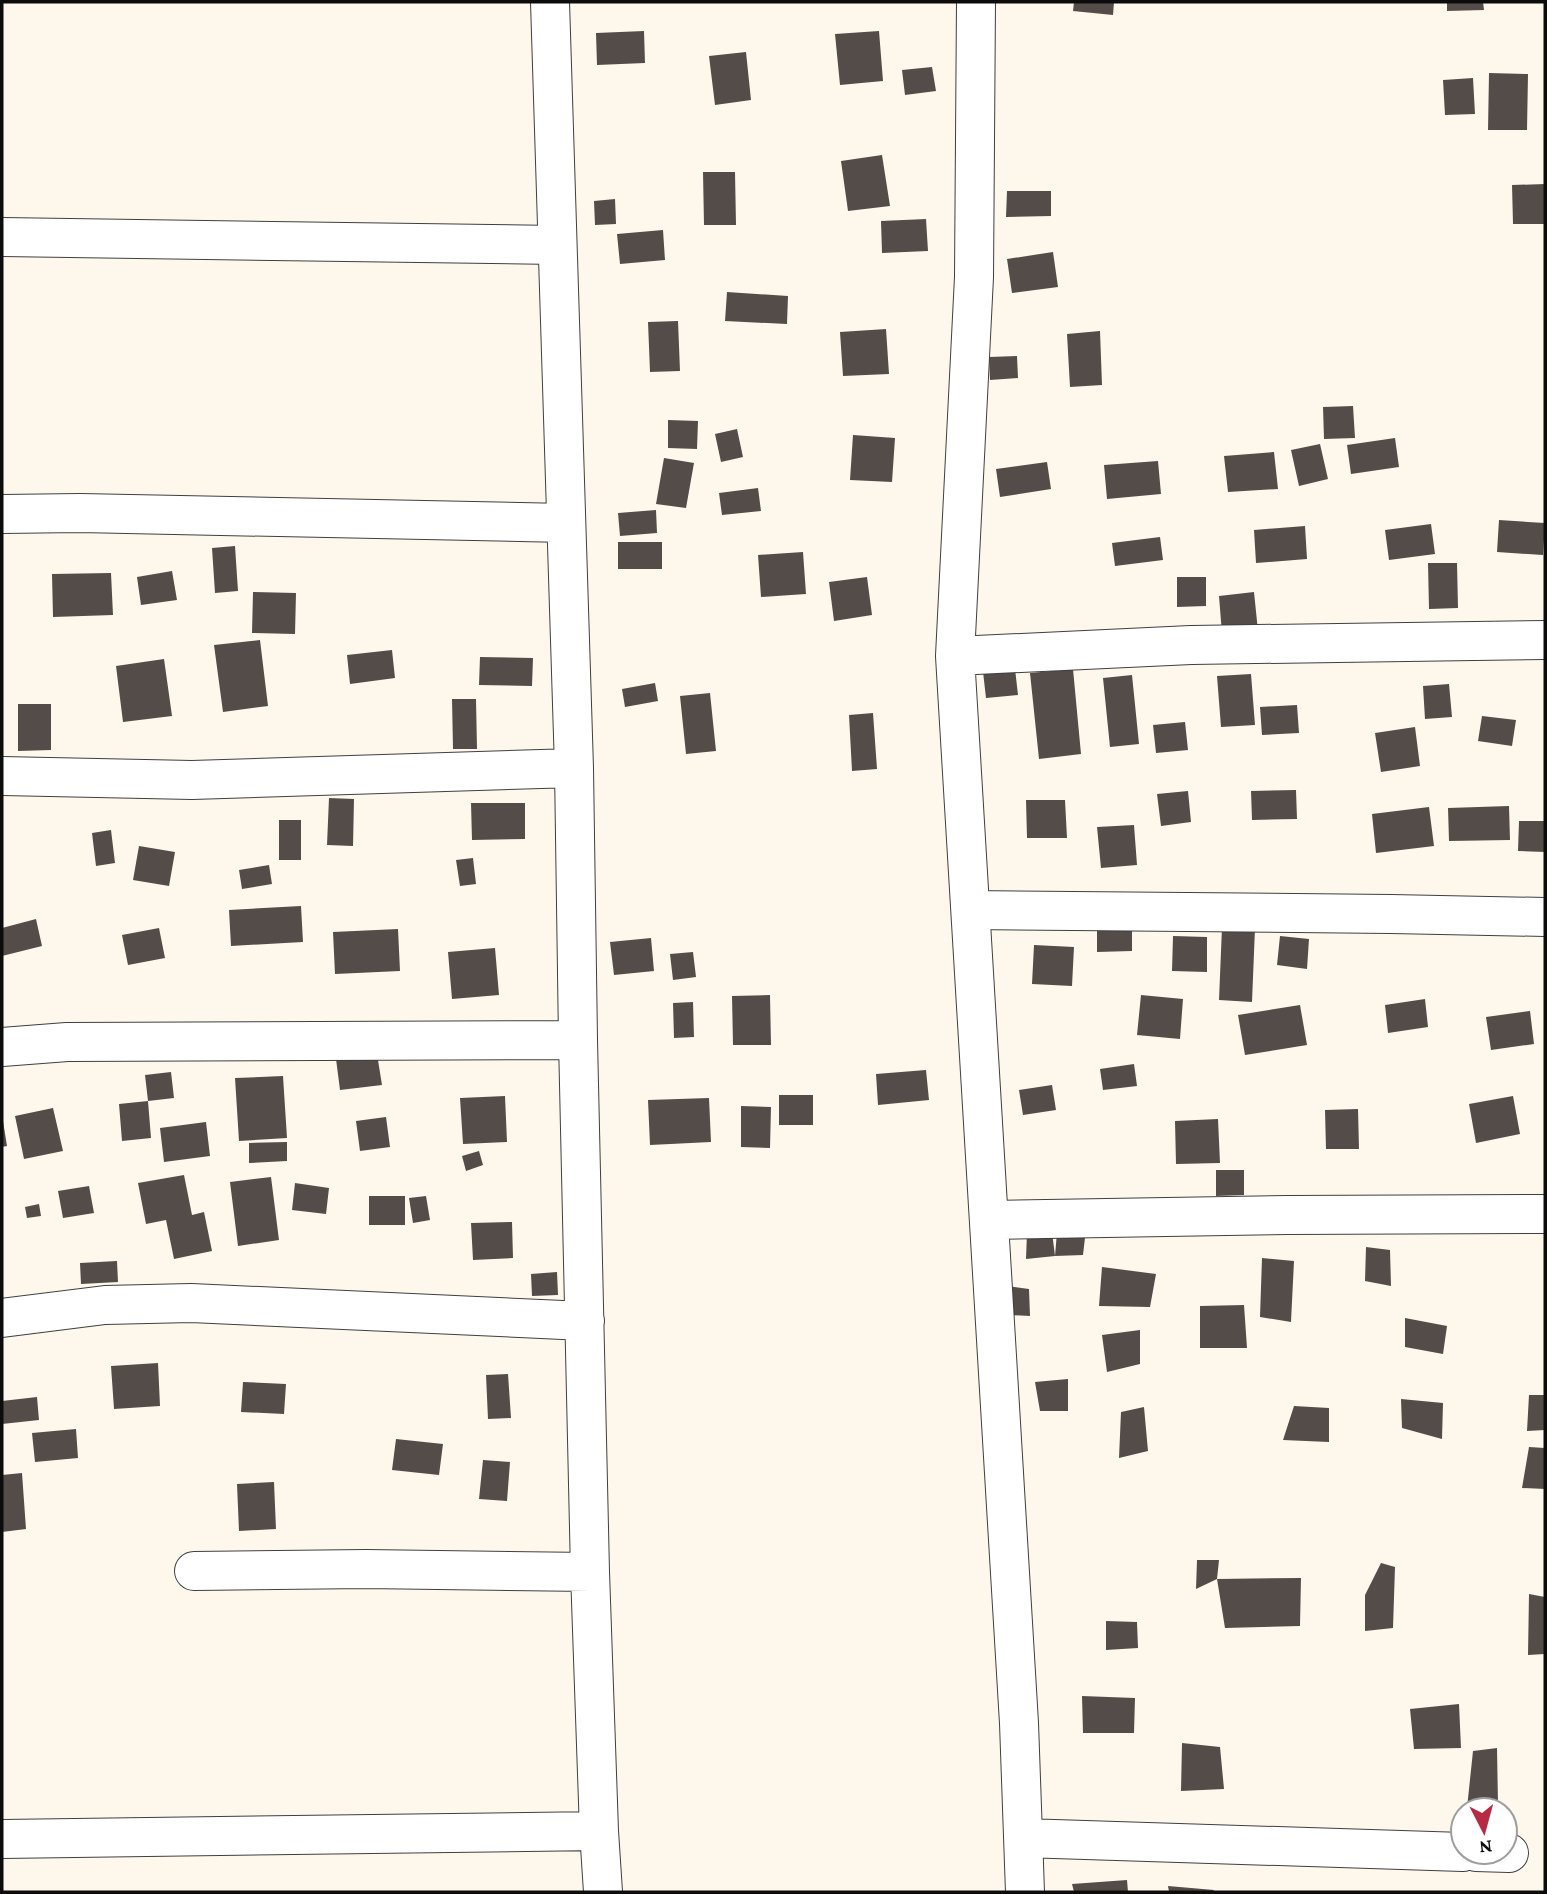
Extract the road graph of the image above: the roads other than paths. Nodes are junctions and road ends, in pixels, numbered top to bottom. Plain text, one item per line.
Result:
1 (550, 2) edge
2 (976, 2) edge
3 (2, 237) edge
4 (557, 245) junction
5 (2, 514) edge
6 (566, 523) junction
7 (1545, 640) edge
8 (955, 656) junction
9 (574, 768) junction
10 (2, 776) edge
11 (971, 910) junction
12 (1545, 917) edge
13 (578, 1040) junction
14 (2, 1047) edge
15 (1545, 1214) edge
16 (989, 1220) junction
17 (2, 1318) edge
18 (585, 1321) junction
19 (194, 1571) dead end
20 (590, 1572) junction
21 (598, 1830) junction
22 (1023, 1838) junction
23 (2, 1839) edge
24 (1449, 1852) edge
25 (603, 1892) edge
26 (1025, 1892) edge

1 - 4 street
2 - 8 street
3 - 4 street
4 - 6 street
5 - 6 street
6 - 9 street
7 - 8 street
8 - 11 street
9 - 10 street
9 - 13 street
11 - 12 street
11 - 16 street
13 - 14 street
13 - 18 street
15 - 16 street
16 - 22 street
17 - 18 street
18 - 20 street
19 - 20 street
20 - 21 street
21 - 23 street
21 - 25 street
22 - 24 street
22 - 26 street

